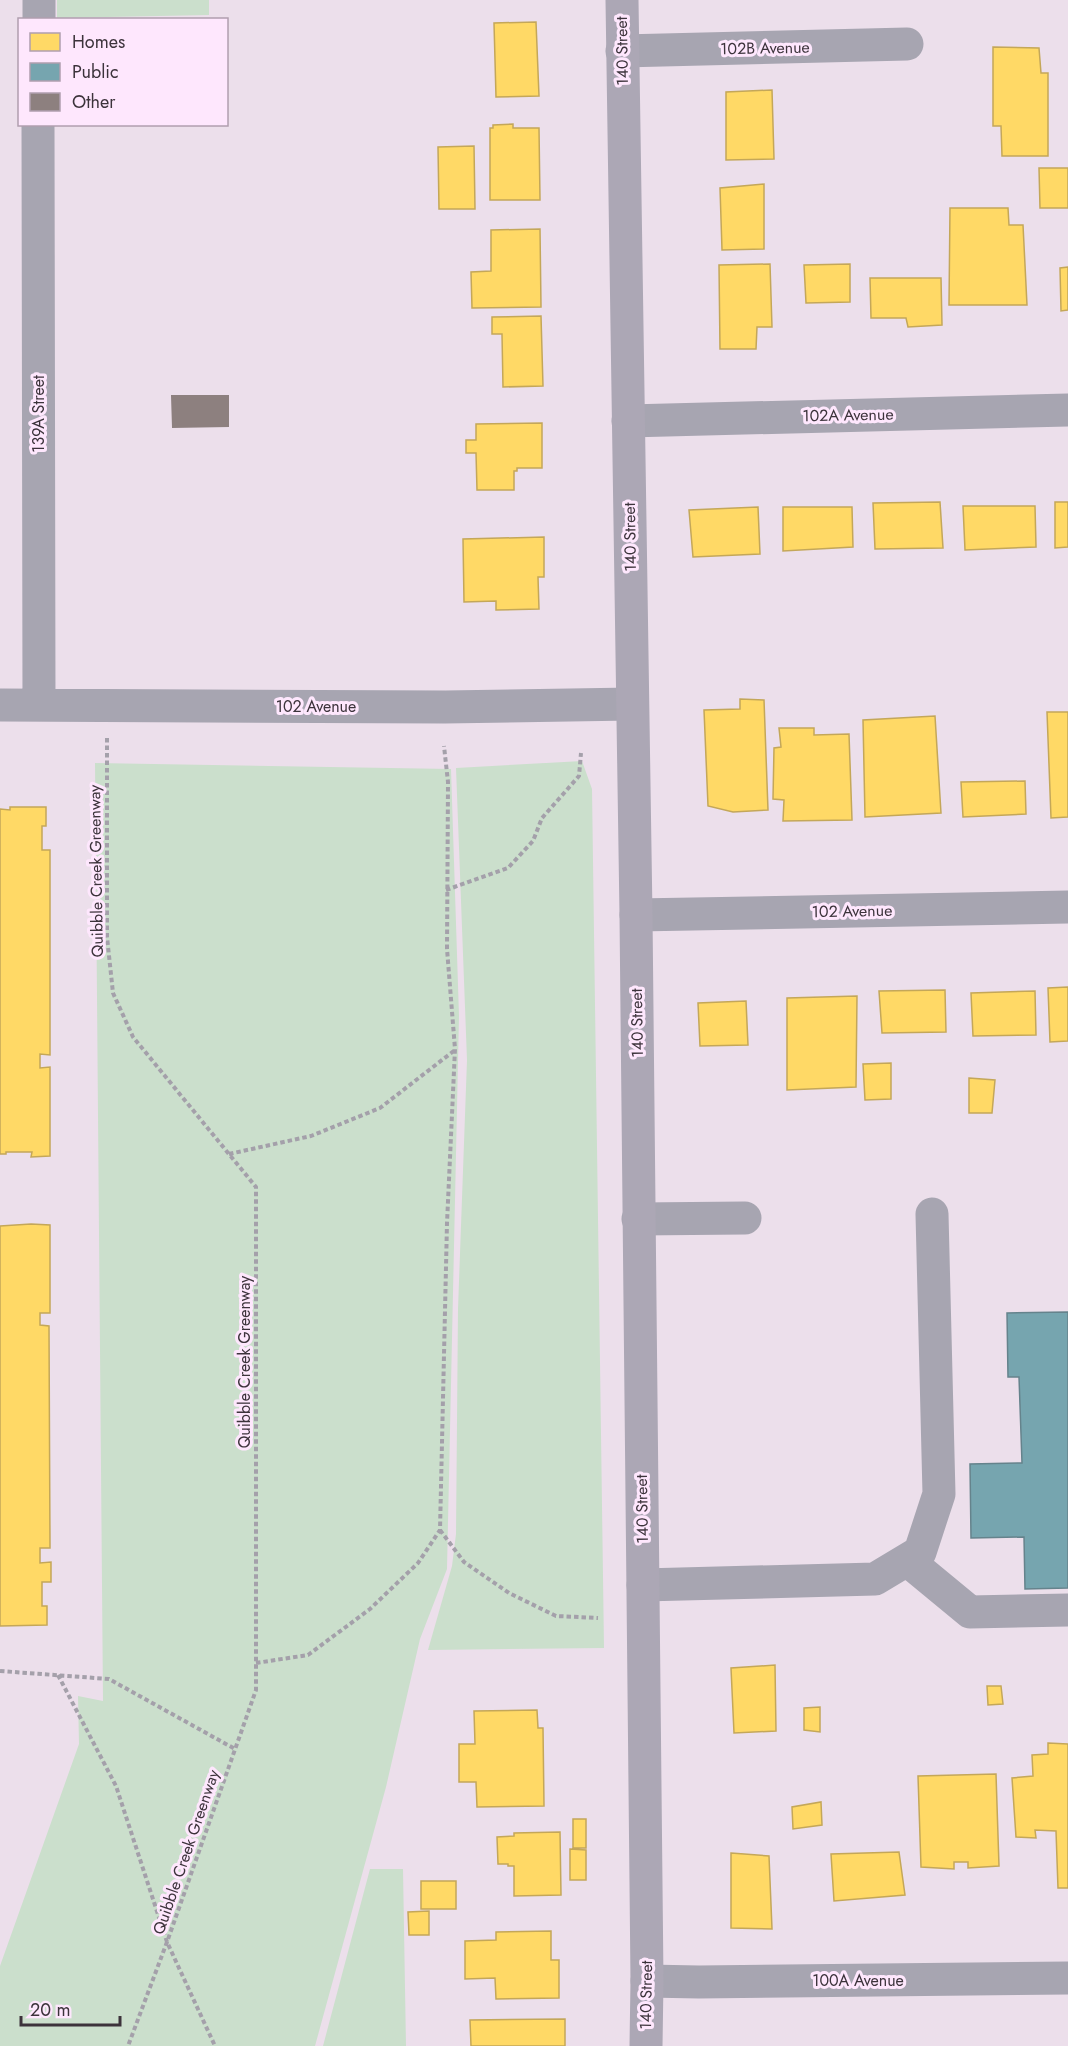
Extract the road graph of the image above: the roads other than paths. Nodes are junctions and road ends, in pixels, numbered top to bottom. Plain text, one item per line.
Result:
1 (39, 0) edge
2 (622, 0) edge
3 (39, 18) edge
4 (907, 45) dead end
5 (622, 51) junction
6 (38, 126) edge
7 (1068, 410) edge
8 (628, 421) junction
9 (39, 704) junction
10 (0, 705) edge
11 (632, 705) junction
12 (1068, 907) edge
13 (636, 915) junction
14 (932, 1214) dead end
15 (745, 1218) dead end
16 (638, 1219) junction
17 (907, 1560) junction
18 (643, 1585) junction
19 (1068, 1610) edge
20 (1068, 1978) edge
21 (647, 1981) junction
22 (646, 2046) edge

1 - 3 street
2 - 5 main road, 140 Street
4 - 5 street, 102B Avenue
5 - 8 main road, 140 Street
6 - 9 street, 139A Street
7 - 8 street, 102A Avenue
8 - 11 main road, 140 Street
9 - 10 street, 102 Avenue
9 - 11 street, 102 Avenue
11 - 13 main road, 140 Street
12 - 13 street, 102 Avenue
13 - 16 main road, 140 Street
14 - 17 street
15 - 16 street
16 - 18 main road, 140 Street
17 - 18 street
17 - 19 street
18 - 21 main road, 140 Street
20 - 21 street, 100A Avenue
21 - 22 main road, 140 Street

